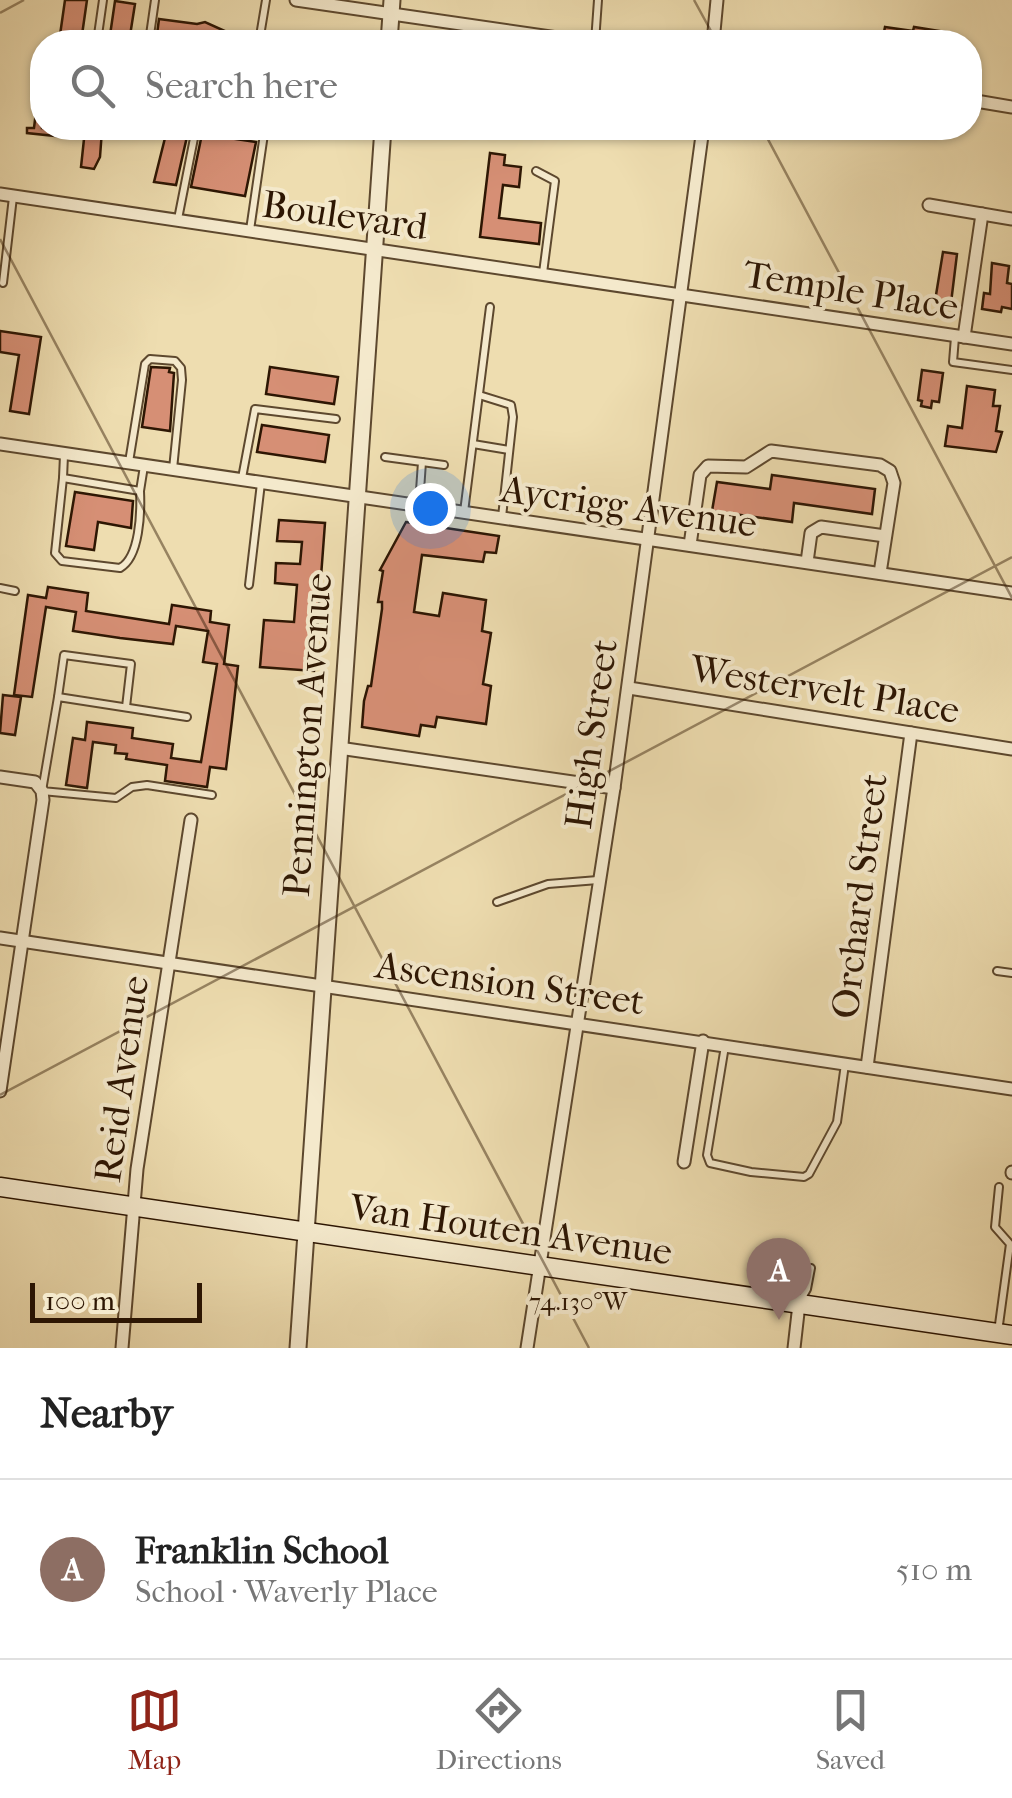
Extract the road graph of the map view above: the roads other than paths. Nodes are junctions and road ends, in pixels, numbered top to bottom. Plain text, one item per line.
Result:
1 (104, 0) edge
2 (155, 0) edge
3 (266, 0) edge
4 (296, 0) edge
5 (598, 0) edge
6 (717, 0) edge
7 (326, 2) edge
8 (392, 7) edge
9 (99, 30) edge
10 (150, 30) edge
11 (261, 30) edge
12 (519, 30) edge
13 (596, 30) edge
14 (714, 30) edge
15 (982, 102) edge
16 (1012, 107) edge
17 (194, 140) edge
18 (263, 140) edge
19 (382, 140) edge
20 (701, 140) edge
21 (536, 172) dead end
22 (7, 195) edge
23 (929, 206) dead end
24 (982, 214) junction
25 (1012, 219) edge
26 (178, 220) junction
27 (250, 231) junction
28 (374, 250) junction
29 (542, 274) junction
30 (3, 283) dead end
31 (682, 294) junction
32 (490, 307) dead end
33 (959, 336) junction
34 (1012, 344) edge
35 (1012, 370) edge
36 (480, 394) junction
37 (336, 420) dead end
38 (0, 444) edge
39 (473, 444) junction
40 (509, 450) junction
41 (64, 454) junction
42 (386, 457) dead end
43 (422, 462) junction
44 (128, 464) junction
45 (444, 465) dead end
46 (144, 466) junction
47 (173, 470) junction
48 (63, 478) junction
49 (242, 480) junction
50 (262, 482) junction
51 (140, 491) junction
52 (357, 496) junction
53 (419, 505) junction
54 (464, 512) junction
55 (502, 517) junction
56 (886, 536) junction
57 (650, 539) junction
58 (690, 545) junction
59 (807, 562) junction
60 (880, 573) junction
61 (249, 584) dead end
62 (0, 588) edge
63 (15, 590) dead end
64 (1012, 593) edge
65 (629, 688) junction
66 (58, 696) junction
67 (126, 707) junction
68 (187, 717) dead end
69 (911, 733) junction
70 (339, 748) junction
71 (1012, 749) edge
72 (0, 777) edge
73 (614, 788) junction
74 (42, 792) junction
75 (212, 794) dead end
76 (191, 820) dead end
77 (600, 880) junction
78 (497, 902) dead end
79 (0, 938) edge
80 (22, 941) junction
81 (169, 963) junction
82 (997, 972) dead end
83 (1012, 973) edge
84 (322, 986) junction
85 (576, 1024) junction
86 (703, 1042) junction
87 (726, 1045) junction
88 (845, 1063) junction
89 (867, 1067) junction
90 (1012, 1088) edge
91 (0, 1091) edge
92 (684, 1162) dead end
93 (0, 1187) edge
94 (1000, 1187) dead end
95 (998, 1201) junction
96 (1012, 1203) edge
97 (133, 1207) junction
98 (306, 1232) junction
99 (538, 1266) junction
100 (811, 1268) dead end
101 (799, 1304) junction
102 (1005, 1334) edge
103 (122, 1348) edge
104 (298, 1348) edge
105 (527, 1348) edge
106 (794, 1348) edge

1 - 9 lane
2 - 10 lane
3 - 11 lane
4 - 7 street
5 - 13 lane
6 - 14 street
7 - 8 street
8 - 12 street
15 - 16 street
17 - 26 lane
18 - 27 lane
19 - 28 street, Pennington Avenue
20 - 31 street, High Street
21 - 29 lane
22 - 26 street, Boulevard
22 - 30 lane
23 - 24 street
24 - 25 street
24 - 33 street
26 - 27 street, Boulevard
27 - 28 street, Boulevard
28 - 29 street, Boulevard
28 - 52 street, Pennington Avenue
29 - 31 street, Boulevard
31 - 33 street, Temple Place
31 - 57 street, High Street
32 - 36 lane
33 - 34 street, Temple Place
33 - 35 lane
36 - 39 lane
36 - 40 lane
37 - 49 lane
38 - 41 street, Aycrigg Avenue
39 - 40 lane
39 - 54 lane
40 - 55 lane
41 - 44 street, Aycrigg Avenue
41 - 48 lane
42 - 43 lane
43 - 45 lane
43 - 53 lane
44 - 46 street, Aycrigg Avenue
44 - 47 lane
46 - 47 street, Aycrigg Avenue
46 - 51 lane
47 - 49 street, Aycrigg Avenue
48 - 51 lane
48 - 51 lane
49 - 50 street, Aycrigg Avenue
50 - 52 street, Aycrigg Avenue
50 - 61 lane
52 - 53 street, Aycrigg Avenue
52 - 70 street, Pennington Avenue
53 - 54 street, Aycrigg Avenue
54 - 55 street, Aycrigg Avenue
55 - 57 street, Aycrigg Avenue
56 - 58 street
56 - 59 street
56 - 60 street
57 - 58 street, Aycrigg Avenue
57 - 65 street, High Street
58 - 59 street, Aycrigg Avenue
59 - 60 street, Aycrigg Avenue
60 - 64 street, Aycrigg Avenue
62 - 63 lane
65 - 69 street, Westervelt Place
65 - 73 street, High Street
66 - 67 lane
66 - 67 lane
66 - 74 lane
67 - 68 lane
69 - 71 street, Westervelt Place
69 - 89 street, Orchard Street
70 - 73 street
70 - 84 street, Pennington Avenue
72 - 74 street
73 - 77 street, High Street
74 - 75 lane
74 - 80 street
76 - 81 street, Reid Avenue
77 - 78 lane
77 - 85 street, High Street
79 - 80 street, Ascension Street
80 - 81 street, Ascension Street
80 - 91 street
81 - 84 street, Ascension Street
81 - 97 street, Reid Avenue
82 - 83 lane
84 - 85 street, Ascension Street
84 - 98 street, Pennington Avenue
85 - 86 street, Ascension Street
85 - 99 street, High Street
86 - 87 street, Ascension Street
86 - 92 street
87 - 88 street, Ascension Street
87 - 88 lane
88 - 89 street, Ascension Street
89 - 90 street, Ascension Street
93 - 97 main road, Van Houten Avenue
94 - 95 lane
95 - 96 lane
95 - 102 lane
97 - 98 main road, Van Houten Avenue
97 - 103 street, Reid Avenue
98 - 99 main road, Van Houten Avenue
98 - 104 street, Pennington Avenue
99 - 101 main road, Van Houten Avenue
99 - 105 street, High Street
100 - 101 lane
101 - 102 main road, Van Houten Avenue
101 - 106 street

